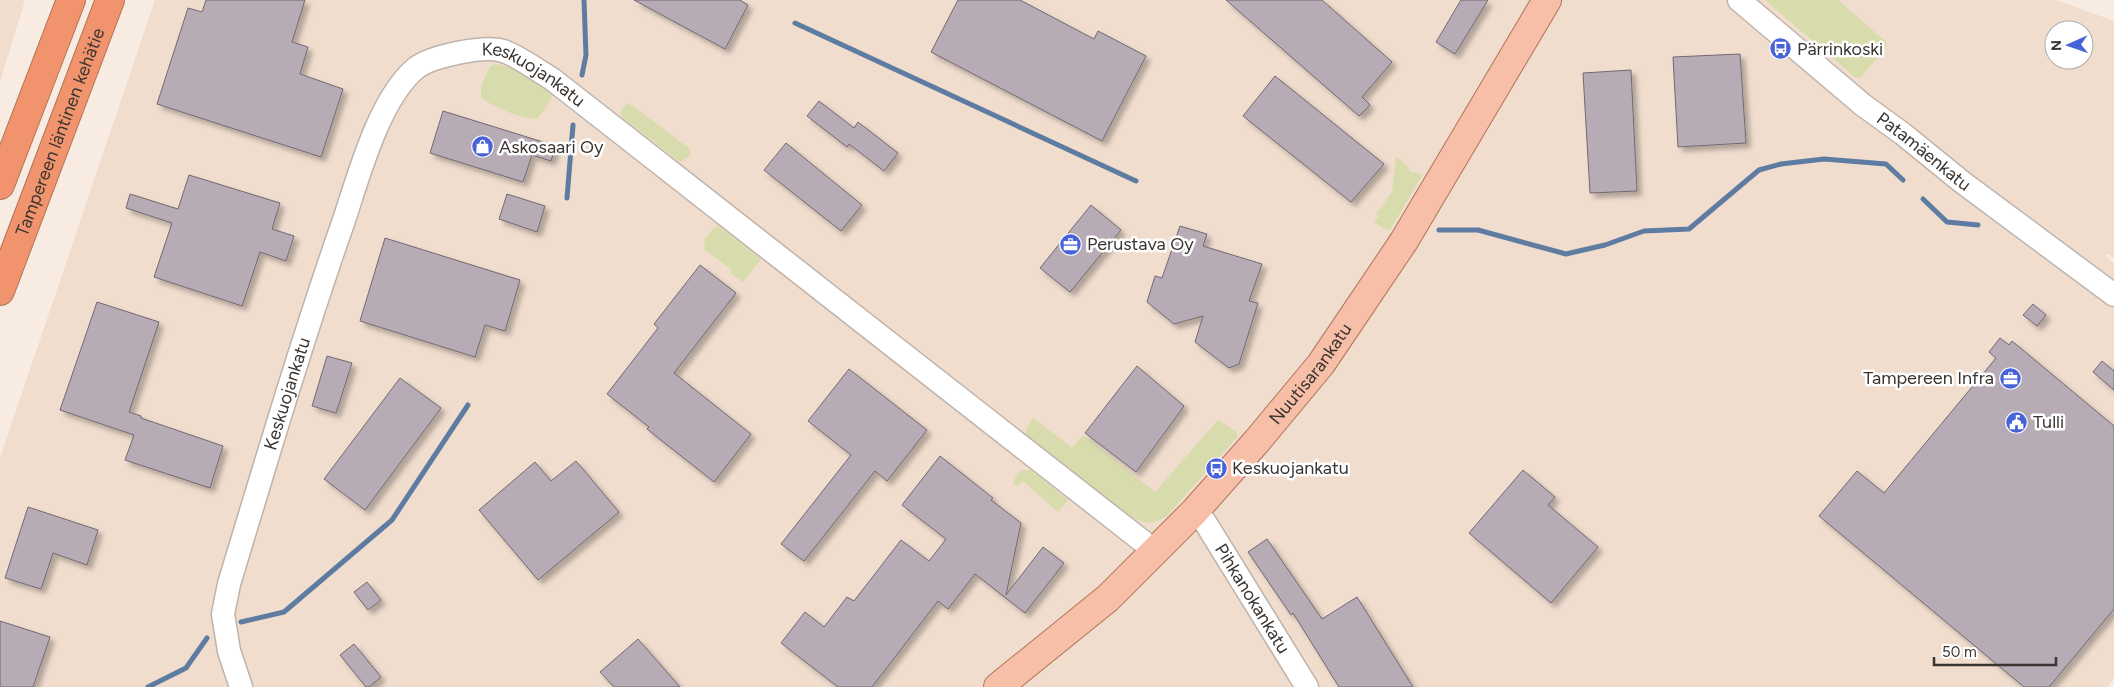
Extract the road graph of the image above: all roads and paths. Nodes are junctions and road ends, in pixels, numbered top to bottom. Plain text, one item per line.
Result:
1 (71, 0) edge
2 (110, 0) edge
3 (1547, 0) edge
4 (1739, 0) edge
5 (0, 185) edge
6 (0, 291) edge
7 (2114, 295) edge
8 (1194, 512) junction
9 (1155, 551) junction
10 (241, 687) edge
11 (998, 687) edge
12 (1307, 687) edge

1 - 5 highway
2 - 6 highway, Tampereen läntinen kehätie
3 - 8 main road, Nuutisarankatu
4 - 7 street, Patamäenkatu
8 - 9 main road, Nuutisarankatu
8 - 12 street, Pihkanokankatu
9 - 10 street, Keskuojankatu
9 - 11 main road, Nuutisarankatu

